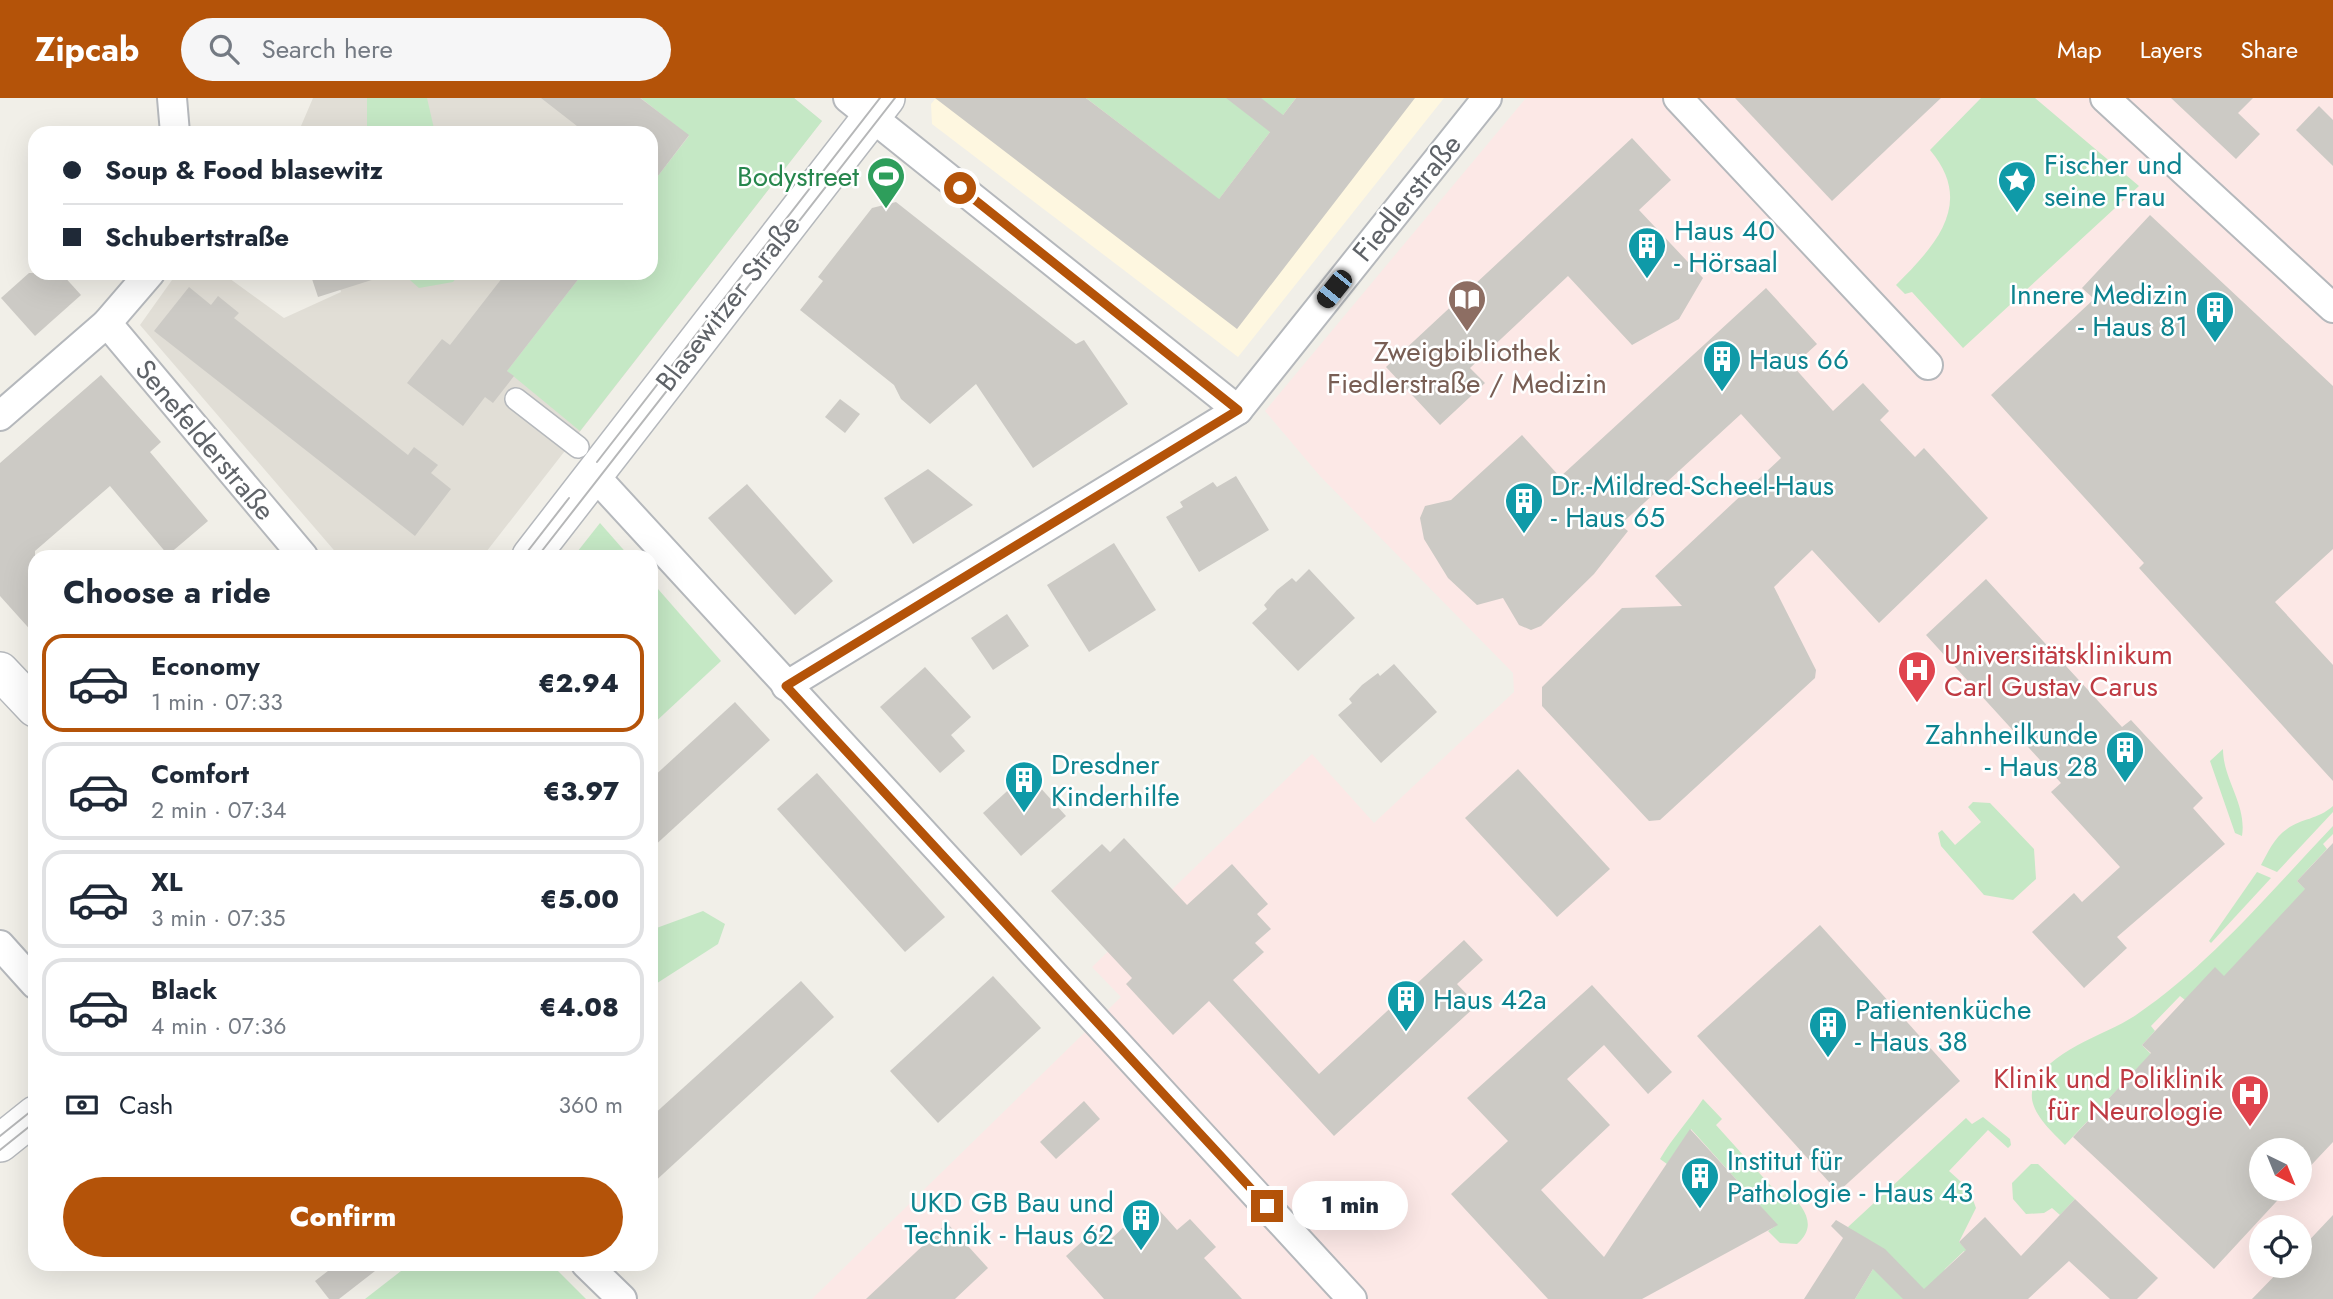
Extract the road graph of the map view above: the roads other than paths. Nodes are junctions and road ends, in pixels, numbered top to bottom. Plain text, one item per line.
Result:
1 (172, 98) edge
2 (1487, 98) edge
3 (1678, 98) edge
4 (2105, 98) edge
5 (868, 104) edge
6 (174, 126) edge
7 (144, 280) edge
8 (2333, 308) edge
9 (107, 323) junction
10 (1928, 365) dead end
11 (516, 398) dead end
12 (1238, 410) junction
13 (0, 416) edge
14 (586, 461) junction
15 (298, 550) edge
16 (534, 550) edge
17 (0, 671) edge
18 (786, 686) junction
19 (28, 701) edge
20 (0, 945) edge
21 (28, 976) edge
22 (28, 1121) edge
23 (0, 1143) edge
24 (593, 1271) edge
25 (622, 1299) edge
26 (1352, 1299) edge

1 - 6 street
2 - 12 street, Fiedlerstraße
3 - 10 street
4 - 8 street
5 - 12 street
5 - 14 street, Blasewitzer Straße
7 - 9 street
9 - 13 street
9 - 15 street, Senefelderstraße
11 - 14 street
12 - 18 street, Fiedlerstraße
14 - 16 street, Blasewitzer Straße
14 - 18 street
17 - 19 street
18 - 26 street
20 - 21 street
22 - 23 street
24 - 25 street

